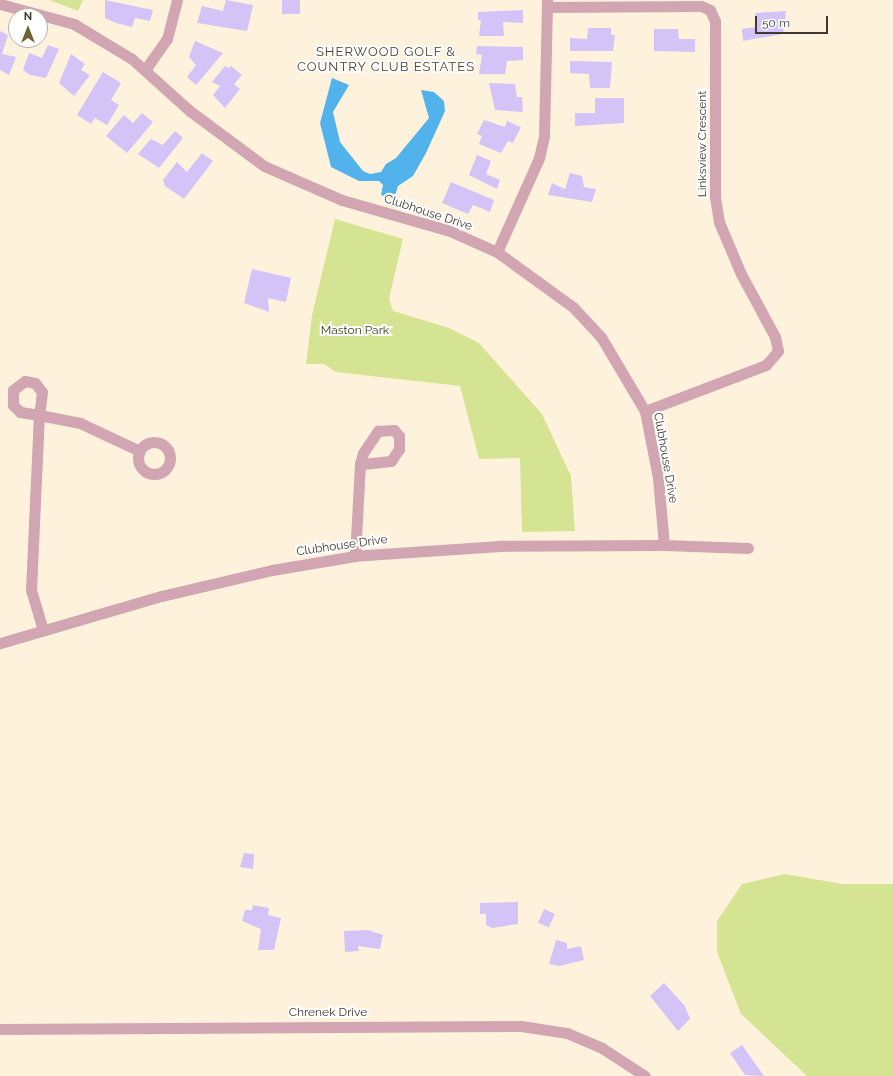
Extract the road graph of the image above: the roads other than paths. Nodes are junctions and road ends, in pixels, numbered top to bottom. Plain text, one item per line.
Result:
1 (177, 0) edge
2 (547, 3) edge
3 (0, 4) edge
4 (145, 70) junction
5 (497, 252) junction
6 (645, 411) junction
7 (140, 451) dead end
8 (360, 464) dead end
9 (664, 545) junction
10 (748, 548) dead end
11 (355, 556) junction
12 (43, 630) junction
13 (0, 643) edge
14 (0, 1029) edge
15 (645, 1076) edge

1 - 4 street
2 - 5 street, Linksview Crescent
2 - 6 street, Linksview Crescent
3 - 4 street, Clubhouse Drive
4 - 5 street, Clubhouse Drive
5 - 6 street, Clubhouse Drive
6 - 9 street, Clubhouse Drive
7 - 12 street
8 - 11 street
9 - 10 street
9 - 11 street, Clubhouse Drive
11 - 12 street, Clubhouse Drive
12 - 13 street, Clubhouse Drive
14 - 15 street, Chrenek Drive

